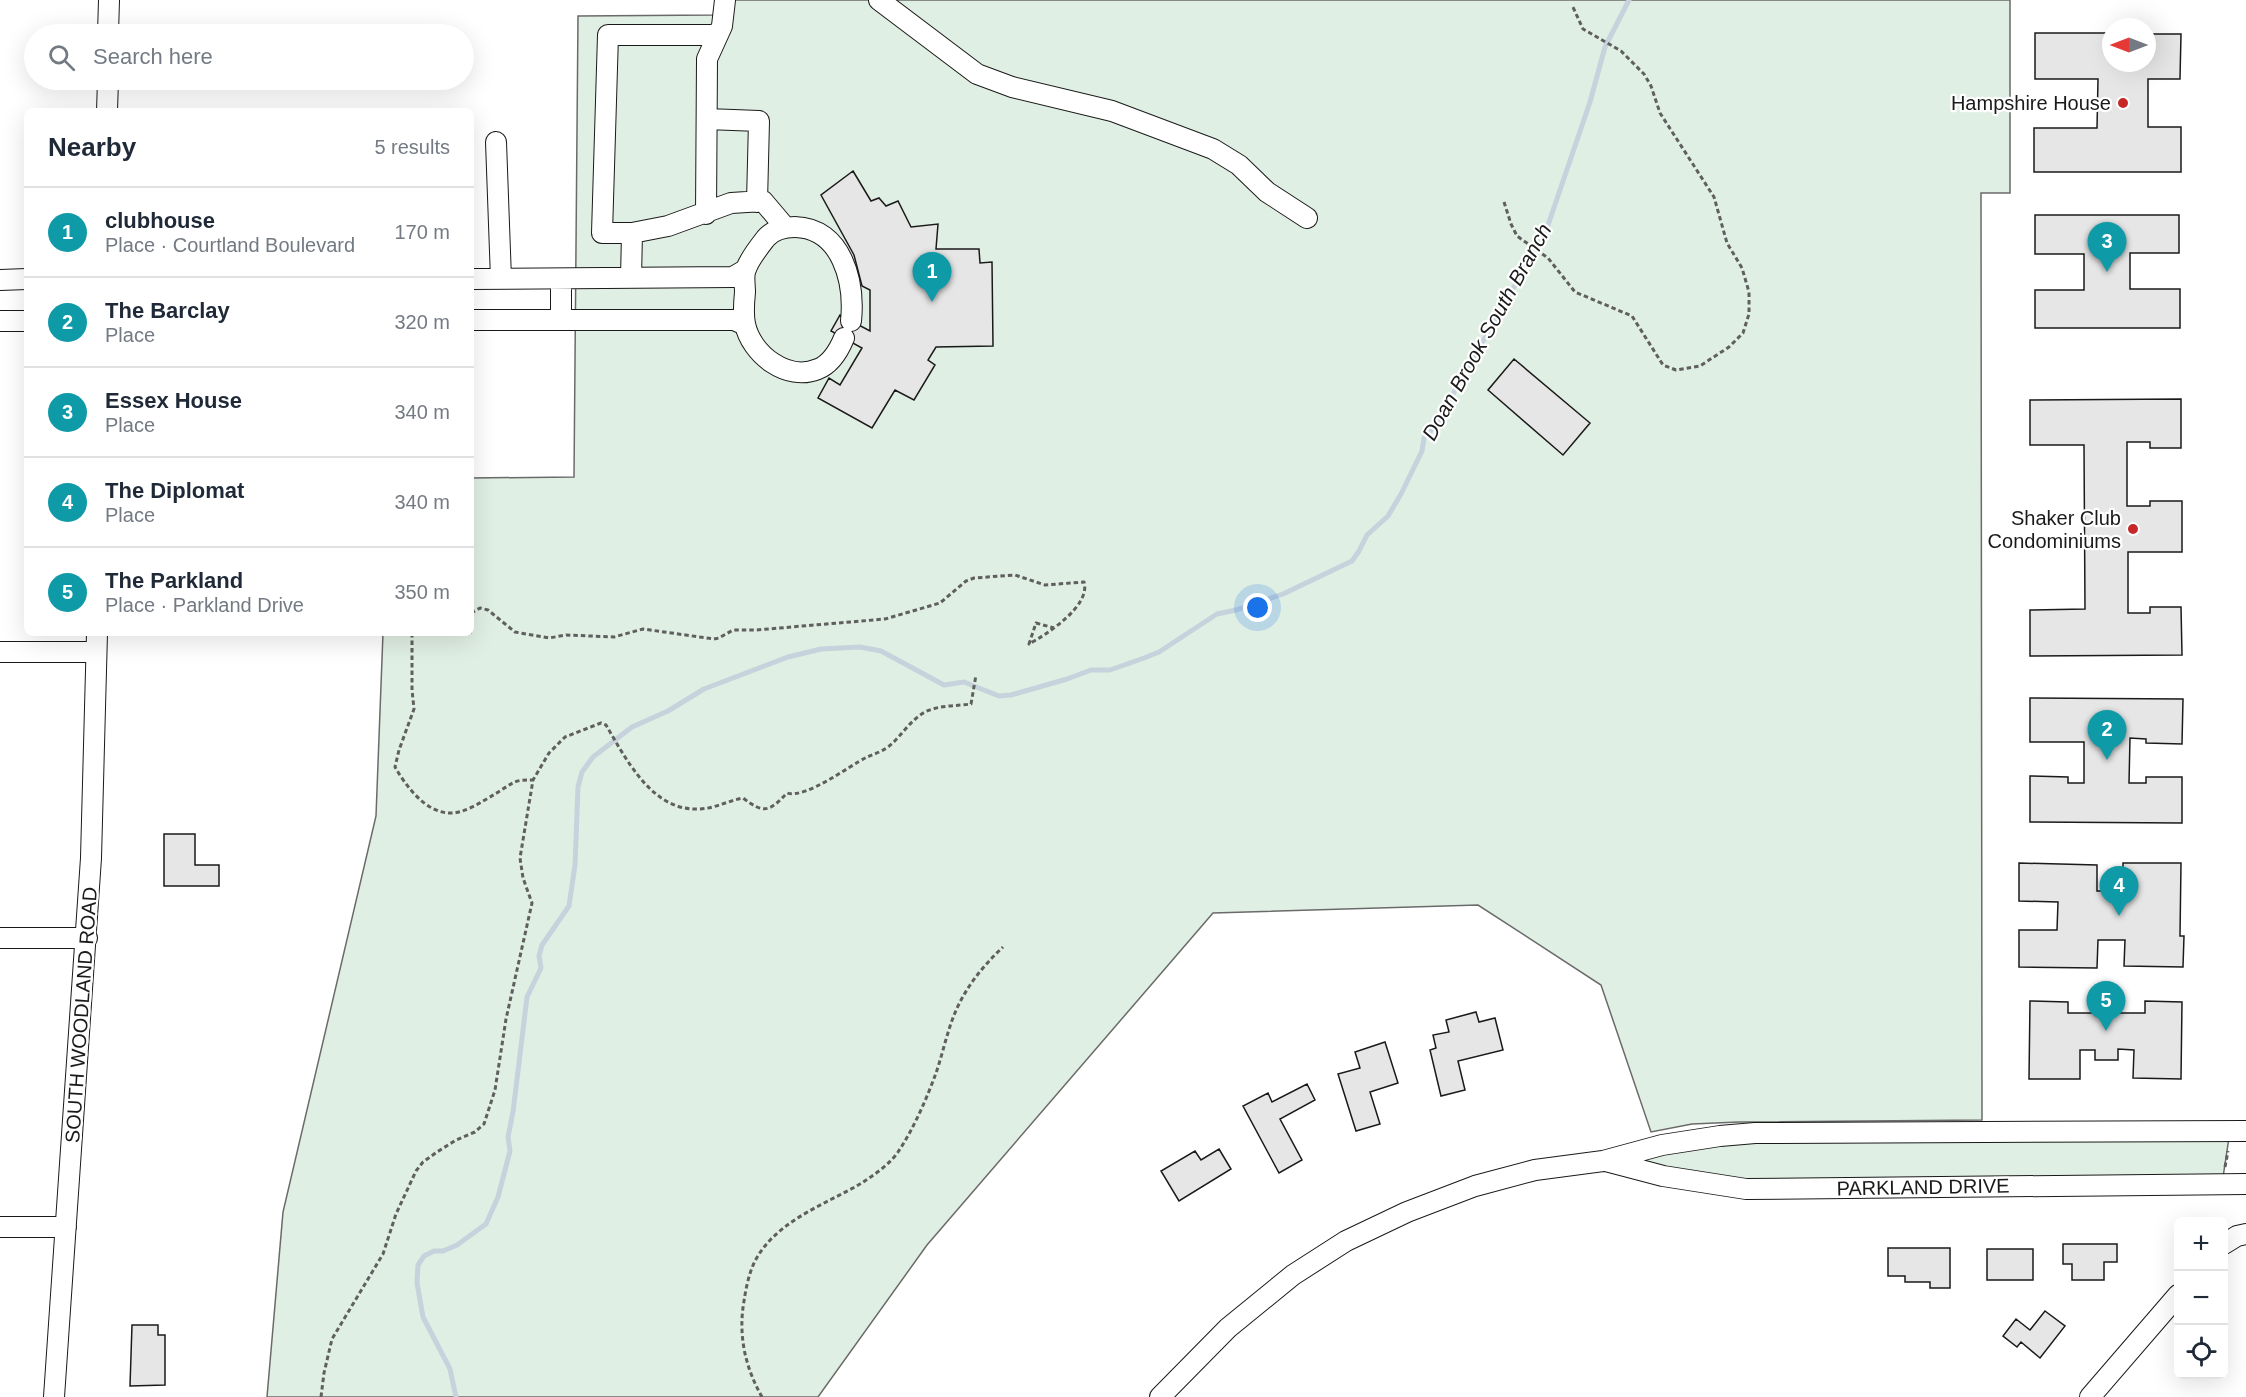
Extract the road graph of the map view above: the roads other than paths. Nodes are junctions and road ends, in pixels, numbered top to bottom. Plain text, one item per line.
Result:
1 (109, 0) edge
2 (725, 0) edge
3 (879, 0) edge
4 (108, 24) edge
5 (718, 35) junction
6 (108, 90) edge
7 (107, 108) edge
8 (707, 119) junction
9 (496, 142) dead end
10 (757, 202) junction
11 (706, 214) junction
12 (1307, 218) dead end
13 (785, 227) junction
14 (632, 233) junction
15 (745, 270) junction
16 (631, 278) junction
17 (24, 279) edge
18 (474, 279) edge
19 (501, 279) junction
20 (561, 279) junction
21 (0, 280) edge
22 (474, 320) edge
23 (561, 320) junction
24 (0, 321) edge
25 (24, 321) edge
26 (745, 325) junction
27 (97, 642) edge
28 (0, 652) edge
29 (0, 938) edge
30 (87, 938) junction
31 (2246, 1131) edge
32 (1603, 1161) junction
33 (2246, 1184) edge
34 (0, 1227) edge
35 (66, 1227) junction
36 (2246, 1234) edge
37 (2228, 1241) edge
38 (2174, 1300) edge
39 (54, 1397) edge
40 (1160, 1397) edge
41 (2090, 1397) edge

1 - 4 street
2 - 5 street
3 - 12 street
5 - 8 street
5 - 14 street
6 - 7 street
8 - 10 street
8 - 11 street
9 - 19 street
10 - 11 street
10 - 13 street
11 - 14 street
13 - 15 street
13 - 26 street
14 - 16 street
15 - 16 street
15 - 26 street
16 - 20 street
17 - 21 street
18 - 19 street
19 - 20 street
20 - 23 street
22 - 23 street
23 - 26 street
24 - 25 street
27 - 28 street
27 - 30 street, SOUTH WOODLAND ROAD
29 - 30 street
30 - 35 street, SOUTH WOODLAND ROAD
31 - 32 street, PARKLAND DRIVE
32 - 33 street, PARKLAND DRIVE
32 - 40 street, PARKLAND DRIVE
34 - 35 street
35 - 39 street, SOUTH WOODLAND ROAD
36 - 37 street
38 - 41 street

